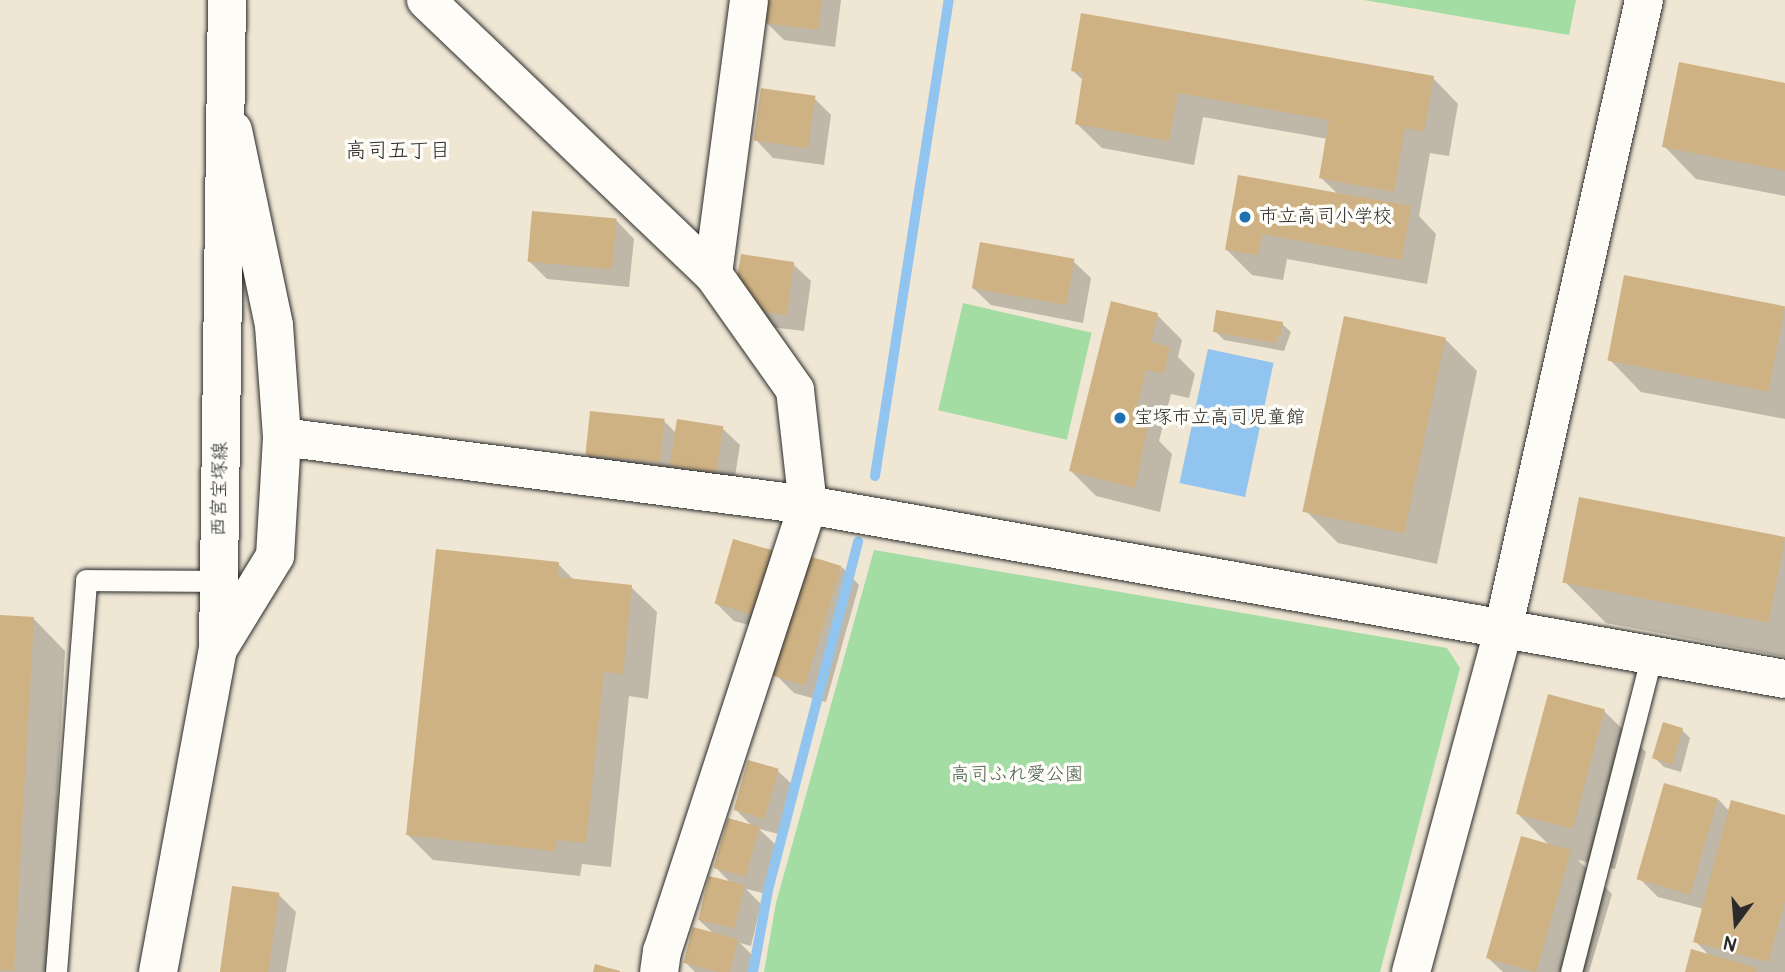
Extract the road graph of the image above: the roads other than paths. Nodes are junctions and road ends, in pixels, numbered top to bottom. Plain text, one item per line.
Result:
1 (227, 0) edge
2 (426, 0) edge
3 (749, 0) edge
4 (1644, 0) edge
5 (228, 102) junction
6 (713, 274) junction
7 (282, 437) junction
8 (808, 505) junction
9 (218, 582) junction
10 (1503, 629) junction
11 (218, 649) junction
12 (1652, 654) junction
13 (1785, 678) edge
14 (56, 972) edge
15 (158, 972) edge
16 (659, 972) edge
17 (1411, 972) edge
18 (1571, 972) edge

1 - 5 street, 西宮宝塚線
2 - 6 street
3 - 6 street
4 - 10 street
5 - 7 street
5 - 9 street, 西宮宝塚線
6 - 8 street
7 - 8 street
7 - 11 street
8 - 10 street
8 - 16 street
9 - 11 street, 西宮宝塚線
9 - 14 lane
10 - 12 street
10 - 17 street
11 - 15 street, 西宮宝塚線
12 - 13 street
12 - 18 lane

